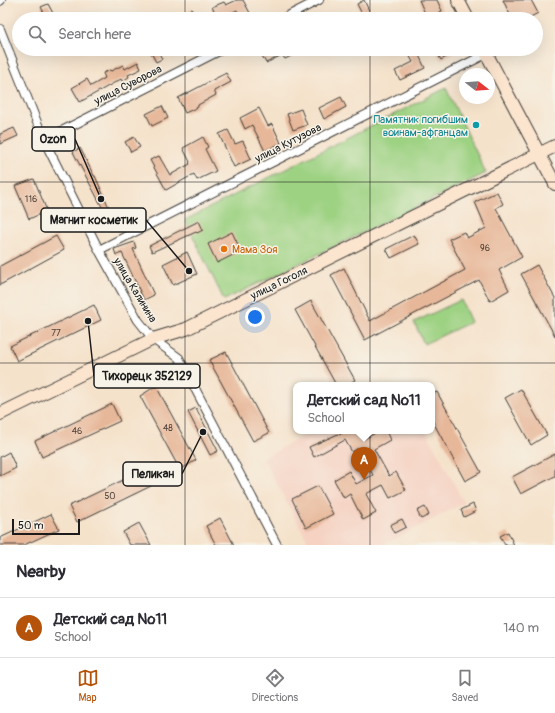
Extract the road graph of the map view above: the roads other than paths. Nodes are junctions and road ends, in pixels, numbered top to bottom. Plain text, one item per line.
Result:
1 (319, 0) edge
2 (458, 0) edge
3 (296, 12) edge
4 (464, 12) edge
5 (0, 29) edge
6 (209, 56) edge
7 (475, 56) edge
8 (488, 56) edge
9 (44, 140) junction
10 (555, 146) edge
11 (539, 154) junction
12 (555, 184) edge
13 (98, 250) junction
14 (153, 338) junction
15 (0, 414) edge
16 (277, 545) edge

1 - 3 street
2 - 4 main road
5 - 9 street, улица Калинина
6 - 9 street, улица Суворова
7 - 13 street, улица Кутузова
8 - 11 main road
9 - 13 street, улица Калинина
10 - 11 main road, улица Гоголя
11 - 12 main road
11 - 14 main road, улица Гоголя
13 - 14 street, улица Калинина
14 - 15 main road, улица Гоголя
14 - 16 street, улица Калинина

